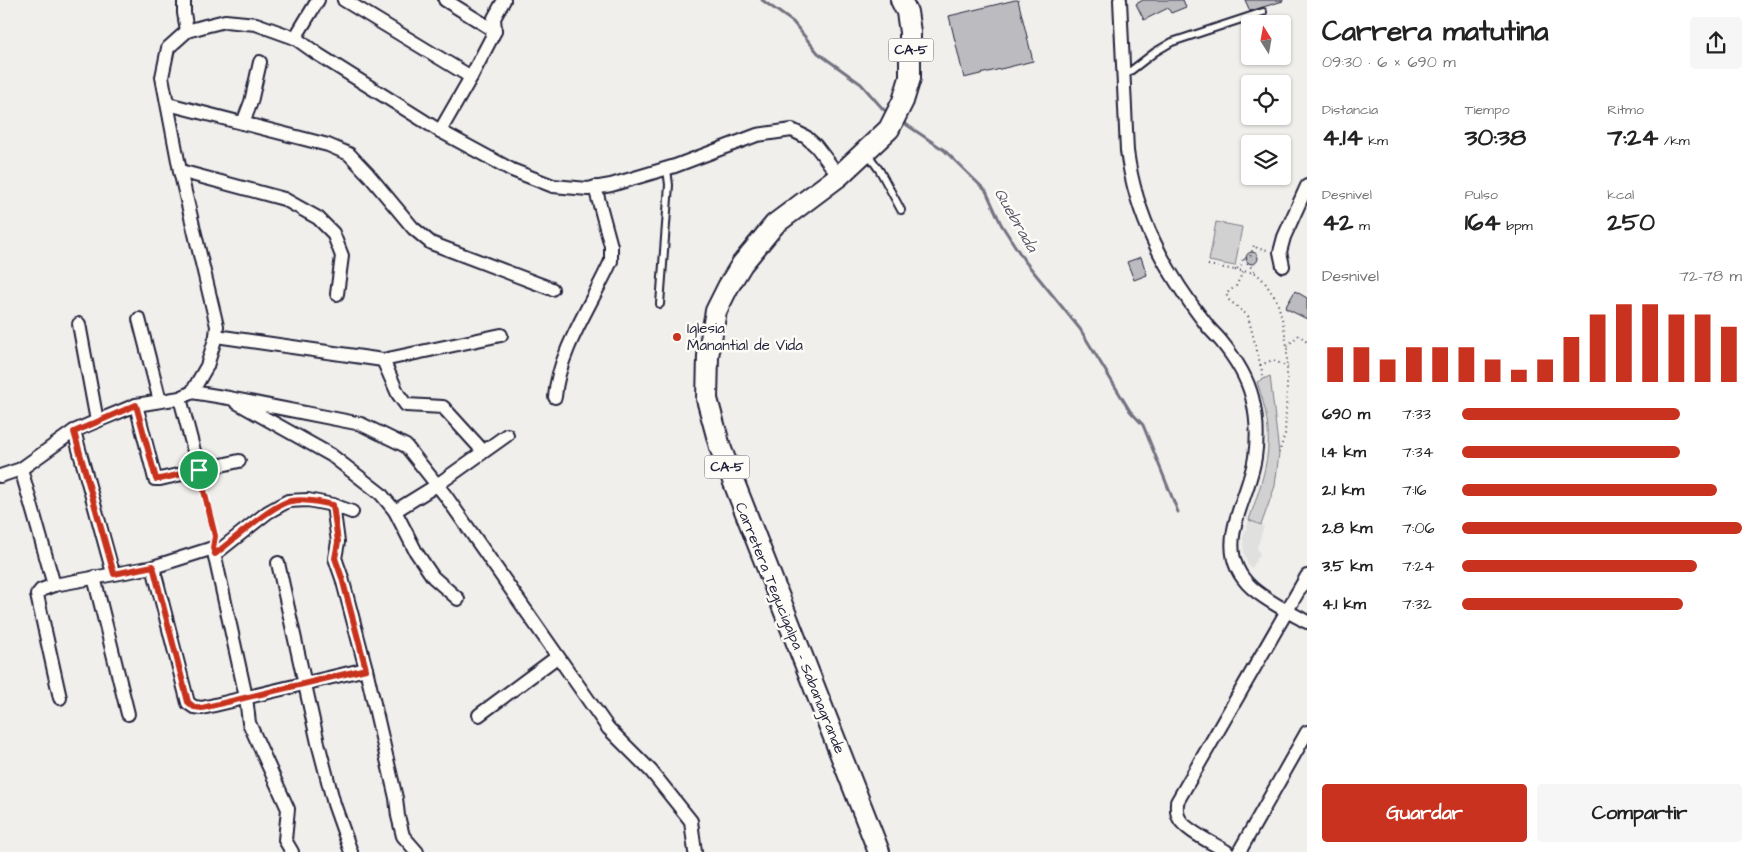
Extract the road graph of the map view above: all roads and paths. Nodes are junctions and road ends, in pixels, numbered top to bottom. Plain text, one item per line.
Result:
1 (184, 0) edge
2 (318, 0) edge
3 (344, 0) edge
4 (445, 0) edge
5 (504, 0) edge
6 (901, 0) edge
7 (1120, 0) edge
8 (1263, 12) dead end
9 (187, 31) junction
10 (495, 31) junction
11 (295, 38) junction
12 (260, 62) dead end
13 (471, 77) junction
14 (1124, 77) junction
15 (168, 104) junction
16 (242, 124) junction
17 (440, 131) junction
18 (866, 152) junction
19 (667, 169) junction
20 (180, 171) junction
21 (839, 176) junction
22 (1307, 186) edge
23 (595, 188) junction
24 (901, 210) dead end
25 (1258, 249) dead end
26 (1244, 258) junction
27 (1208, 265) dead end
28 (1283, 266) dead end
29 (1235, 270) junction
30 (1243, 271) junction
31 (1256, 273) junction
32 (552, 289) dead end
33 (336, 294) dead end
34 (660, 304) dead end
35 (139, 319) dead end
36 (79, 324) dead end
37 (501, 335) dead end
38 (216, 336) junction
39 (1307, 342) edge
40 (1287, 346) junction
41 (383, 360) junction
42 (1260, 365) junction
43 (1288, 367) junction
44 (1264, 379) dead end
45 (192, 392) junction
46 (555, 396) dead end
47 (180, 398) junction
48 (229, 398) junction
49 (160, 401) junction
50 (136, 405) junction
51 (97, 421) junction
52 (74, 432) junction
53 (507, 435) dead end
54 (483, 451) junction
55 (1280, 453) dead end
56 (239, 460) dead end
57 (21, 469) junction
58 (199, 470) junction
59 (0, 476) edge
60 (437, 485) junction
61 (333, 505) junction
62 (395, 511) junction
63 (352, 512) dead end
64 (214, 551) junction
65 (278, 563) dead end
66 (153, 566) junction
67 (114, 574) junction
68 (1307, 576) edge
69 (94, 577) junction
70 (54, 585) junction
71 (458, 599) dead end
72 (1287, 610) junction
73 (1307, 622) edge
74 (557, 657) junction
75 (366, 669) junction
76 (305, 684) junction
77 (246, 697) junction
78 (60, 698) dead end
79 (128, 714) dead end
80 (479, 715) dead end
81 (1307, 732) edge
82 (292, 852) edge
83 (351, 852) edge
84 (417, 852) edge
85 (695, 852) edge
86 (878, 852) edge
87 (1227, 852) edge
88 (1239, 852) edge

1 - 9 street
2 - 11 street
3 - 13 street
4 - 10 street
5 - 10 street
6 - 18 highway, Carretera Tegucigalpa - Sabanagrande / CA-5
7 - 14 street
8 - 14 lane
9 - 11 street
9 - 15 street
10 - 13 street
11 - 17 street
12 - 16 street
13 - 17 street
14 - 72 street
15 - 16 street
15 - 20 street
16 - 32 street
17 - 23 street
18 - 21 highway, Carretera Tegucigalpa - Sabanagrande / CA-5
18 - 24 lane
19 - 21 street
19 - 23 street
19 - 34 lane
20 - 33 street
20 - 38 street
21 - 86 highway, Carretera Tegucigalpa - Sabanagrande / CA-5
22 - 28 street
23 - 46 street
25 - 26 path
26 - 29 path
26 - 31 path
27 - 29 path
29 - 30 path
30 - 31 path
30 - 42 path
31 - 40 path
35 - 49 street
36 - 51 street
37 - 41 street
38 - 41 street
38 - 45 street
39 - 40 path
40 - 43 path
41 - 54 street
42 - 43 path
42 - 44 path
43 - 55 path
45 - 47 street
45 - 48 street
47 - 49 street
47 - 58 street
48 - 60 street
48 - 62 street
49 - 50 street
50 - 51 street
50 - 58 street
51 - 52 street
52 - 57 street
52 - 67 street
53 - 54 street
54 - 60 street
56 - 58 street
57 - 59 street
57 - 70 street
58 - 64 path
60 - 62 street
60 - 74 street
61 - 63 street
61 - 64 street
61 - 75 street
62 - 71 street
64 - 66 street
64 - 77 street
65 - 76 street
66 - 67 street
66 - 77 street
67 - 69 street
68 - 72 street
69 - 70 street
69 - 79 street
70 - 78 street
72 - 73 street
72 - 87 street
74 - 80 street
74 - 85 street
75 - 76 street
75 - 84 street
76 - 77 street
76 - 83 street
77 - 82 street
81 - 88 street

